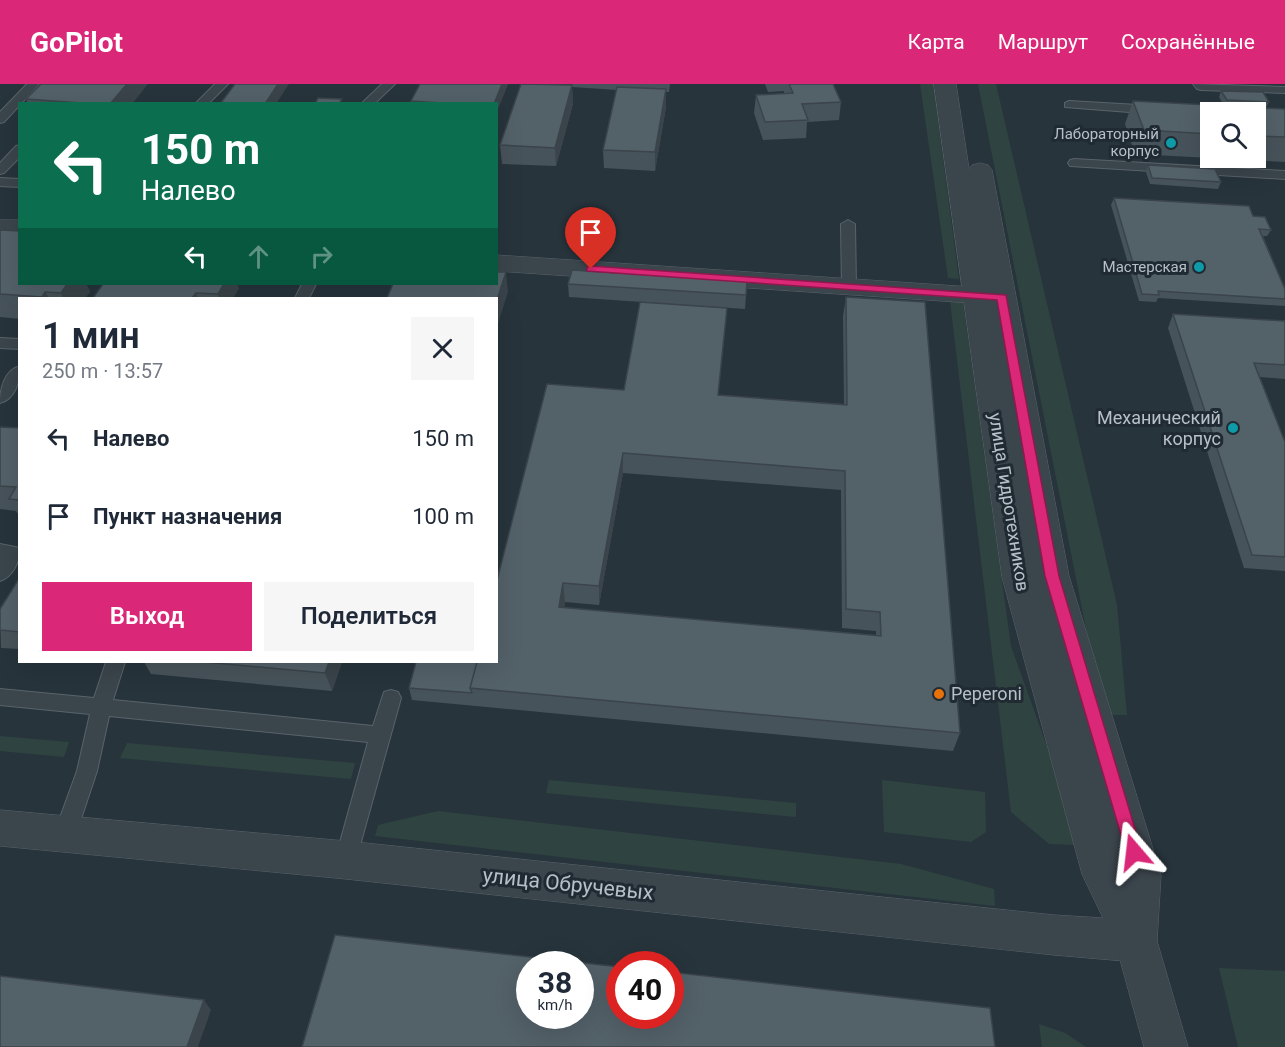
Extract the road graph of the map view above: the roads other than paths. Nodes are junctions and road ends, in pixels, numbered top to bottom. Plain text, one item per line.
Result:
1 (33, 84) edge
2 (222, 84) edge
3 (389, 84) edge
4 (945, 84) edge
5 (965, 84) edge
6 (1199, 84) edge
7 (1285, 90) edge
8 (203, 102) edge
9 (369, 102) edge
10 (1069, 105) dead end
11 (1163, 111) edge
12 (0, 119) edge
13 (18, 151) edge
14 (1074, 163) dead end
15 (0, 170) edge
16 (1285, 175) edge
17 (0, 182) edge
18 (18, 183) edge
19 (848, 224) dead end
20 (0, 227) edge
21 (18, 227) edge
22 (498, 263) edge
23 (849, 288) junction
24 (942, 294) junction
25 (989, 296) junction
26 (918, 305) edge
27 (0, 343) edge
28 (18, 344) edge
29 (18, 374) edge
30 (0, 398) edge
31 (0, 551) edge
32 (0, 574) edge
33 (115, 663) edge
34 (0, 697) edge
35 (391, 698) dead end
36 (101, 708) junction
37 (380, 735) junction
38 (0, 828) edge
39 (65, 834) junction
40 (346, 860) junction
41 (1136, 941) junction
42 (1166, 1047) edge

1 - 12 lane
2 - 8 lane
3 - 9 lane
4 - 25 street, улица Гидротехников
5 - 25 street, улица Гидротехников
6 - 7 lane
10 - 11 lane
13 - 15 lane
14 - 16 lane
17 - 18 lane
19 - 23 lane
20 - 21 street
22 - 23 street
23 - 24 street
24 - 25 street
24 - 26 lane
25 - 41 street, улица Гидротехников
27 - 28 lane
29 - 30 lane
31 - 32 lane
33 - 36 lane
34 - 36 lane
35 - 37 lane
36 - 37 lane
36 - 39 lane
37 - 40 lane
38 - 39 street, улица Обручевых
39 - 40 street, улица Обручевых
40 - 41 street, улица Обручевых
41 - 42 street, улица Гидротехников

